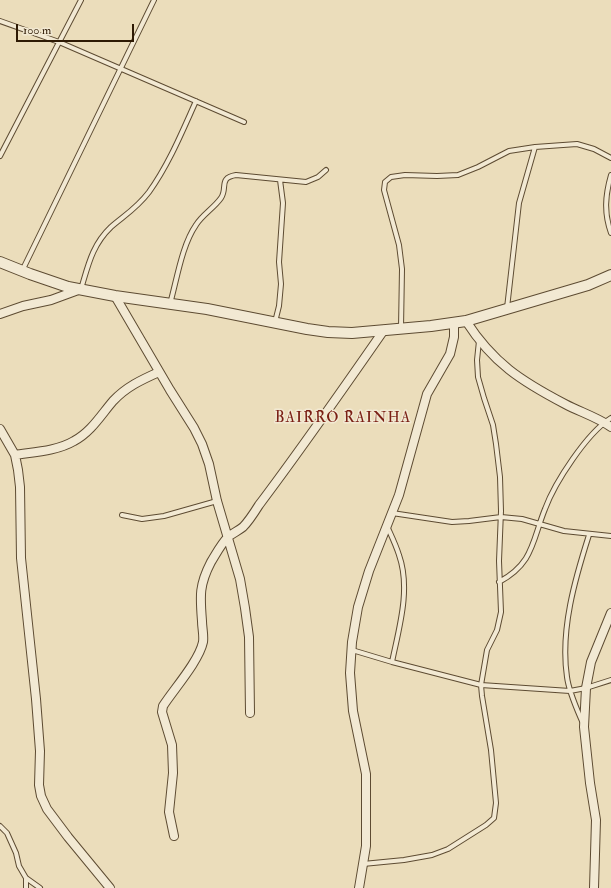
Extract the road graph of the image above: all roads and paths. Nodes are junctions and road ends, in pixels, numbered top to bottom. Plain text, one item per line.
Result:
1 (81, 0) edge
2 (154, 0) edge
3 (0, 21) edge
4 (59, 42) junction
5 (121, 69) junction
6 (196, 101) junction
7 (244, 122) dead end
8 (535, 147) junction
9 (0, 156) edge
10 (611, 158) edge
11 (326, 170) dead end
12 (611, 175) edge
13 (280, 180) junction
14 (611, 233) edge
15 (0, 262) edge
16 (22, 271) junction
17 (611, 275) edge
18 (81, 289) junction
19 (115, 296) junction
20 (170, 304) junction
21 (507, 309) junction
22 (0, 314) edge
23 (466, 321) junction
24 (454, 322) junction
25 (275, 324) junction
26 (401, 328) junction
27 (384, 330) junction
28 (479, 340) junction
29 (159, 372) junction
30 (609, 423) edge
31 (0, 429) edge
32 (14, 455) junction
33 (217, 501) junction
34 (392, 513) junction
35 (122, 515) dead end
36 (501, 517) junction
37 (540, 524) junction
38 (387, 525) junction
39 (589, 535) junction
40 (611, 536) edge
41 (228, 537) junction
42 (499, 582) junction
43 (611, 614) edge
44 (352, 650) junction
45 (392, 662) junction
46 (611, 680) edge
47 (481, 685) junction
48 (586, 688) junction
49 (570, 691) junction
50 (250, 713) dead end
51 (584, 727) junction
52 (0, 826) edge
53 (174, 836) dead end
54 (363, 864) junction
55 (26, 878) junction
56 (26, 888) edge
57 (40, 888) edge
58 (110, 888) edge
59 (359, 888) edge
60 (594, 888) edge

1 - 4 lane
2 - 5 lane
3 - 4 lane
4 - 5 lane
4 - 9 lane
5 - 6 lane
5 - 16 lane
6 - 7 lane
6 - 18 lane
8 - 10 lane
8 - 21 lane
8 - 26 lane
11 - 13 lane
12 - 14 lane
13 - 20 lane
13 - 25 lane
15 - 16 street
16 - 18 street
17 - 21 street
18 - 19 street
18 - 22 street
19 - 20 street
19 - 29 street
20 - 25 street
21 - 23 street
23 - 24 street
23 - 28 street
24 - 26 street
24 - 34 street
25 - 27 street
26 - 27 street
27 - 41 street
28 - 30 street
28 - 36 lane
29 - 32 street
29 - 33 street
30 - 37 lane
31 - 32 street
32 - 58 street
33 - 35 lane
33 - 41 street
34 - 36 lane
34 - 38 street
36 - 37 lane
36 - 42 lane
37 - 39 lane
37 - 42 lane
38 - 44 street
38 - 45 lane
39 - 40 lane
39 - 49 lane
41 - 50 street
41 - 53 street
42 - 47 lane
43 - 48 street
44 - 45 lane
44 - 54 street
45 - 47 lane
46 - 48 lane
47 - 49 lane
47 - 54 lane
48 - 49 lane
48 - 51 street
49 - 51 lane
51 - 60 street
52 - 55 lane
54 - 59 street
55 - 56 lane
55 - 57 lane

